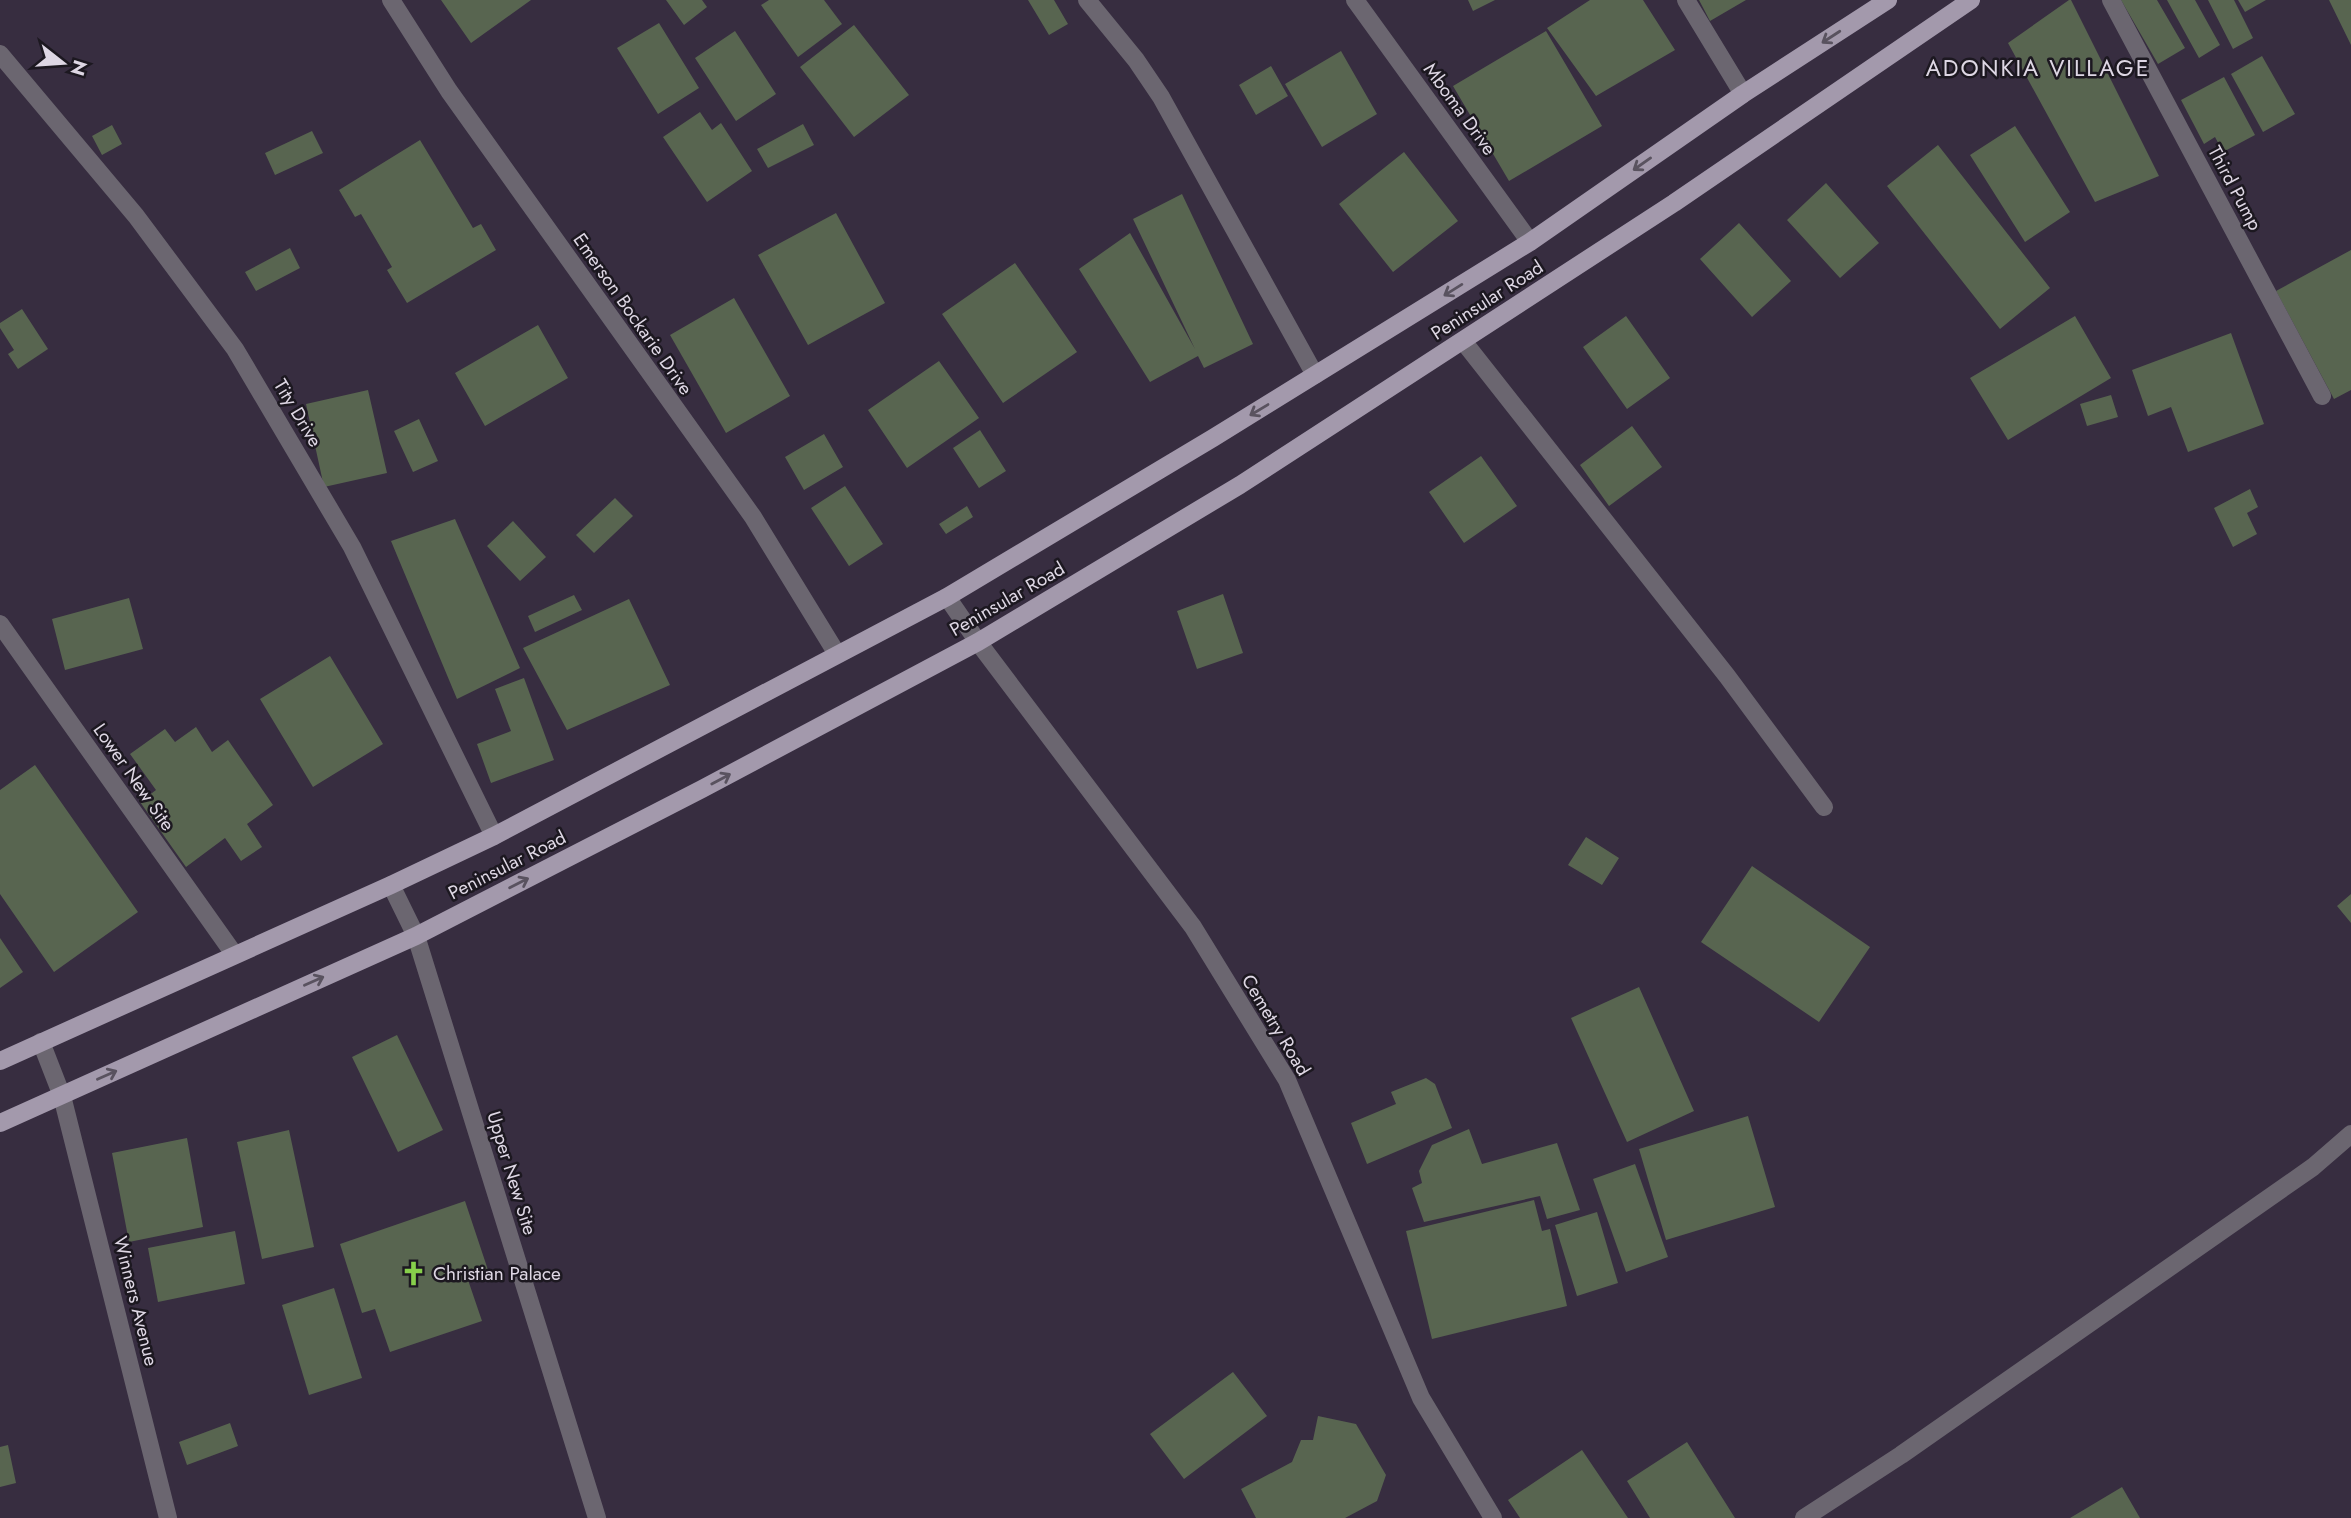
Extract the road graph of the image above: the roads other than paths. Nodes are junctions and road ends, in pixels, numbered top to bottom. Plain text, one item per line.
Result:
1 (391, 0) edge
2 (1087, 0) edge
3 (1355, 0) edge
4 (1686, 0) edge
5 (1888, 0) edge
6 (1971, 0) edge
7 (2111, 0) edge
8 (0, 54) edge
9 (1743, 94) junction
10 (1530, 242) junction
11 (1463, 341) junction
12 (1315, 375) junction
13 (2322, 396) dead end
14 (947, 597) junction
15 (0, 624) edge
16 (978, 642) junction
17 (837, 654) junction
18 (1824, 807) dead end
19 (494, 835) junction
20 (391, 885) junction
21 (416, 936) junction
22 (234, 954) junction
23 (41, 1042) junction
24 (0, 1061) edge
25 (62, 1096) junction
26 (0, 1123) edge
27 (2351, 1134) edge
28 (168, 1518) edge
29 (597, 1518) edge
30 (1493, 1518) edge
31 (1804, 1518) edge

1 - 17 street, Emerson Bockarie Drive
2 - 12 street
3 - 10 street, Mboma Drive
4 - 9 street
5 -> 9 main road, Peninsular Road
6 - 11 main road, Peninsular Road
7 - 13 street, Third Pump
8 - 19 street, Tity Drive
9 -> 10 main road, Peninsular Road
10 -> 12 main road, Peninsular Road
11 - 16 main road, Peninsular Road
11 - 18 street
12 -> 14 main road, Peninsular Road
14 - 16 street, Cemetry Road
14 - 17 main road, Peninsular Road
15 - 22 street, Lower New Site
21 -> 16 main road, Peninsular Road
16 - 30 street, Cemetry Road
17 - 19 main road, Peninsular Road
19 - 20 main road, Peninsular Road
20 - 21 street, Upper New Site
20 - 22 main road, Peninsular Road
25 -> 21 main road, Peninsular Road
21 - 29 street, Upper New Site
22 - 23 main road, Peninsular Road
23 - 24 main road, Peninsular Road
23 - 25 street, Winners Avenue
25 - 26 main road, Peninsular Road
25 - 28 street, Winners Avenue
27 - 31 street

